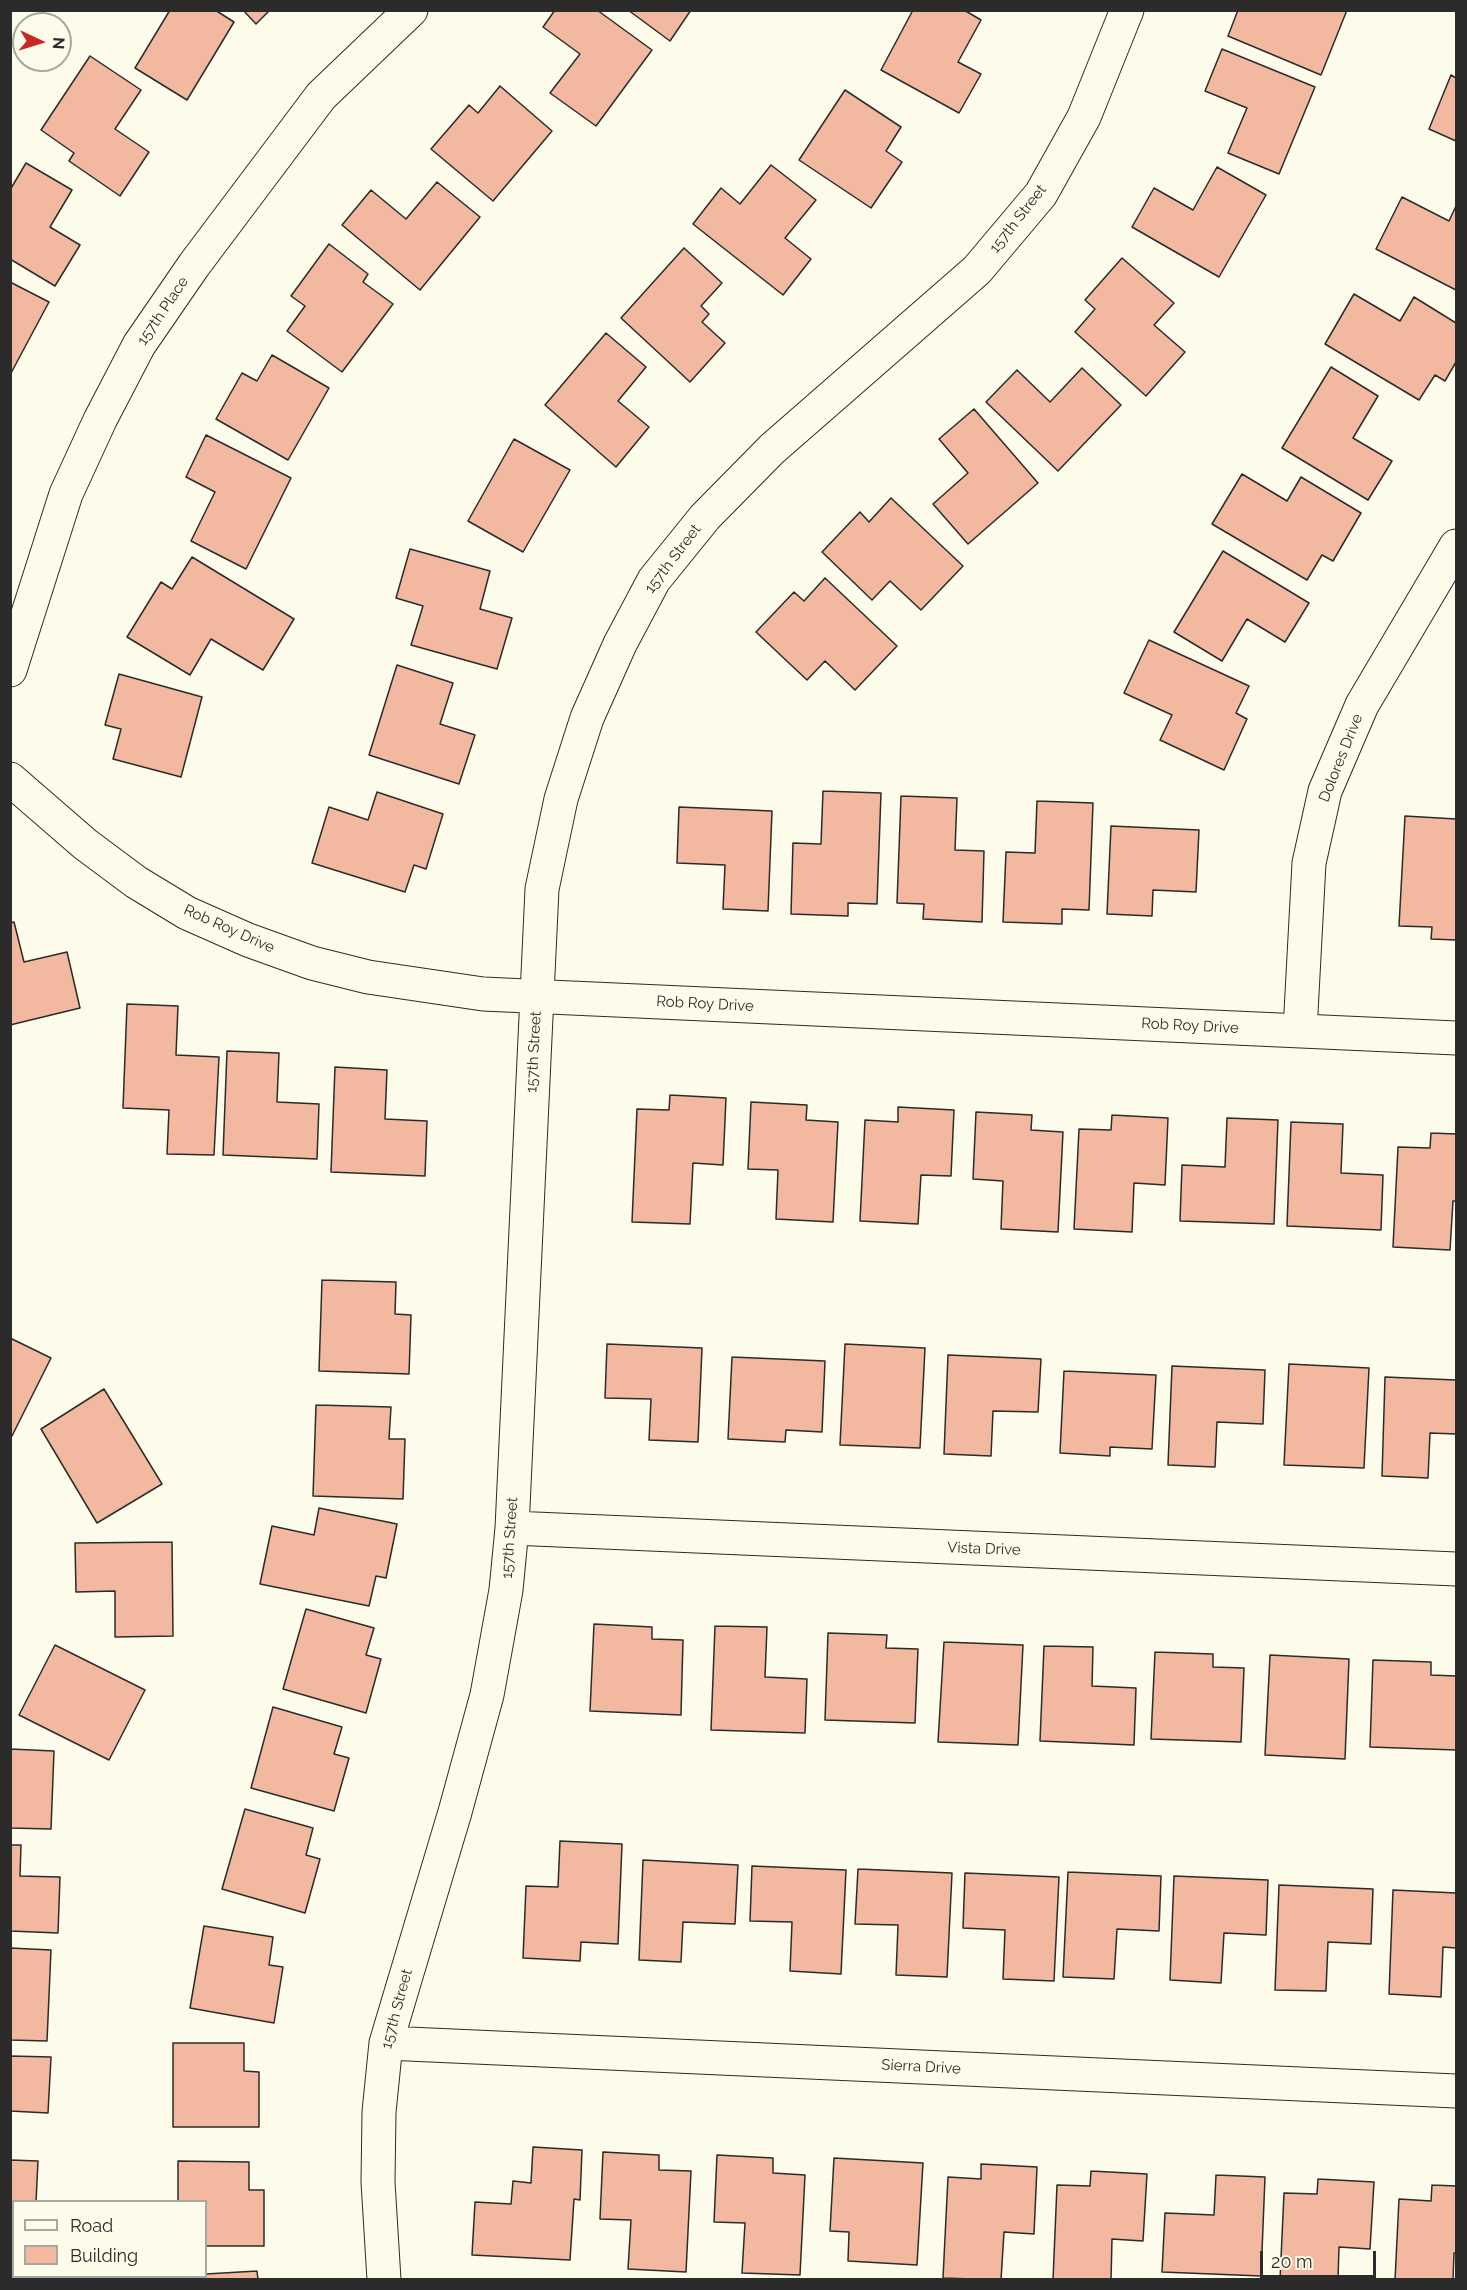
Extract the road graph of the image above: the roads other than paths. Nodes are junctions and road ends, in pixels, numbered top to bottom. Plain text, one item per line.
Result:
1 (411, 10) edge
2 (1127, 10) edge
3 (1456, 546) edge
4 (10, 670) edge
5 (10, 779) edge
6 (537, 996) junction
7 (1300, 1031) junction
8 (1456, 1038) edge
9 (512, 1528) junction
10 (1456, 1569) edge
11 (386, 2043) junction
12 (1456, 2091) edge
13 (384, 2280) edge

1 - 4 street, 157th Place
2 - 6 street, 157th Street
3 - 7 street, Dolores Drive
5 - 6 street, Rob Roy Drive
6 - 7 street, Rob Roy Drive
6 - 9 street, 157th Street
7 - 8 street, Rob Roy Drive
9 - 10 street, Vista Drive
9 - 11 street, 157th Street
11 - 12 street, Sierra Drive
11 - 13 street, 157th Street

